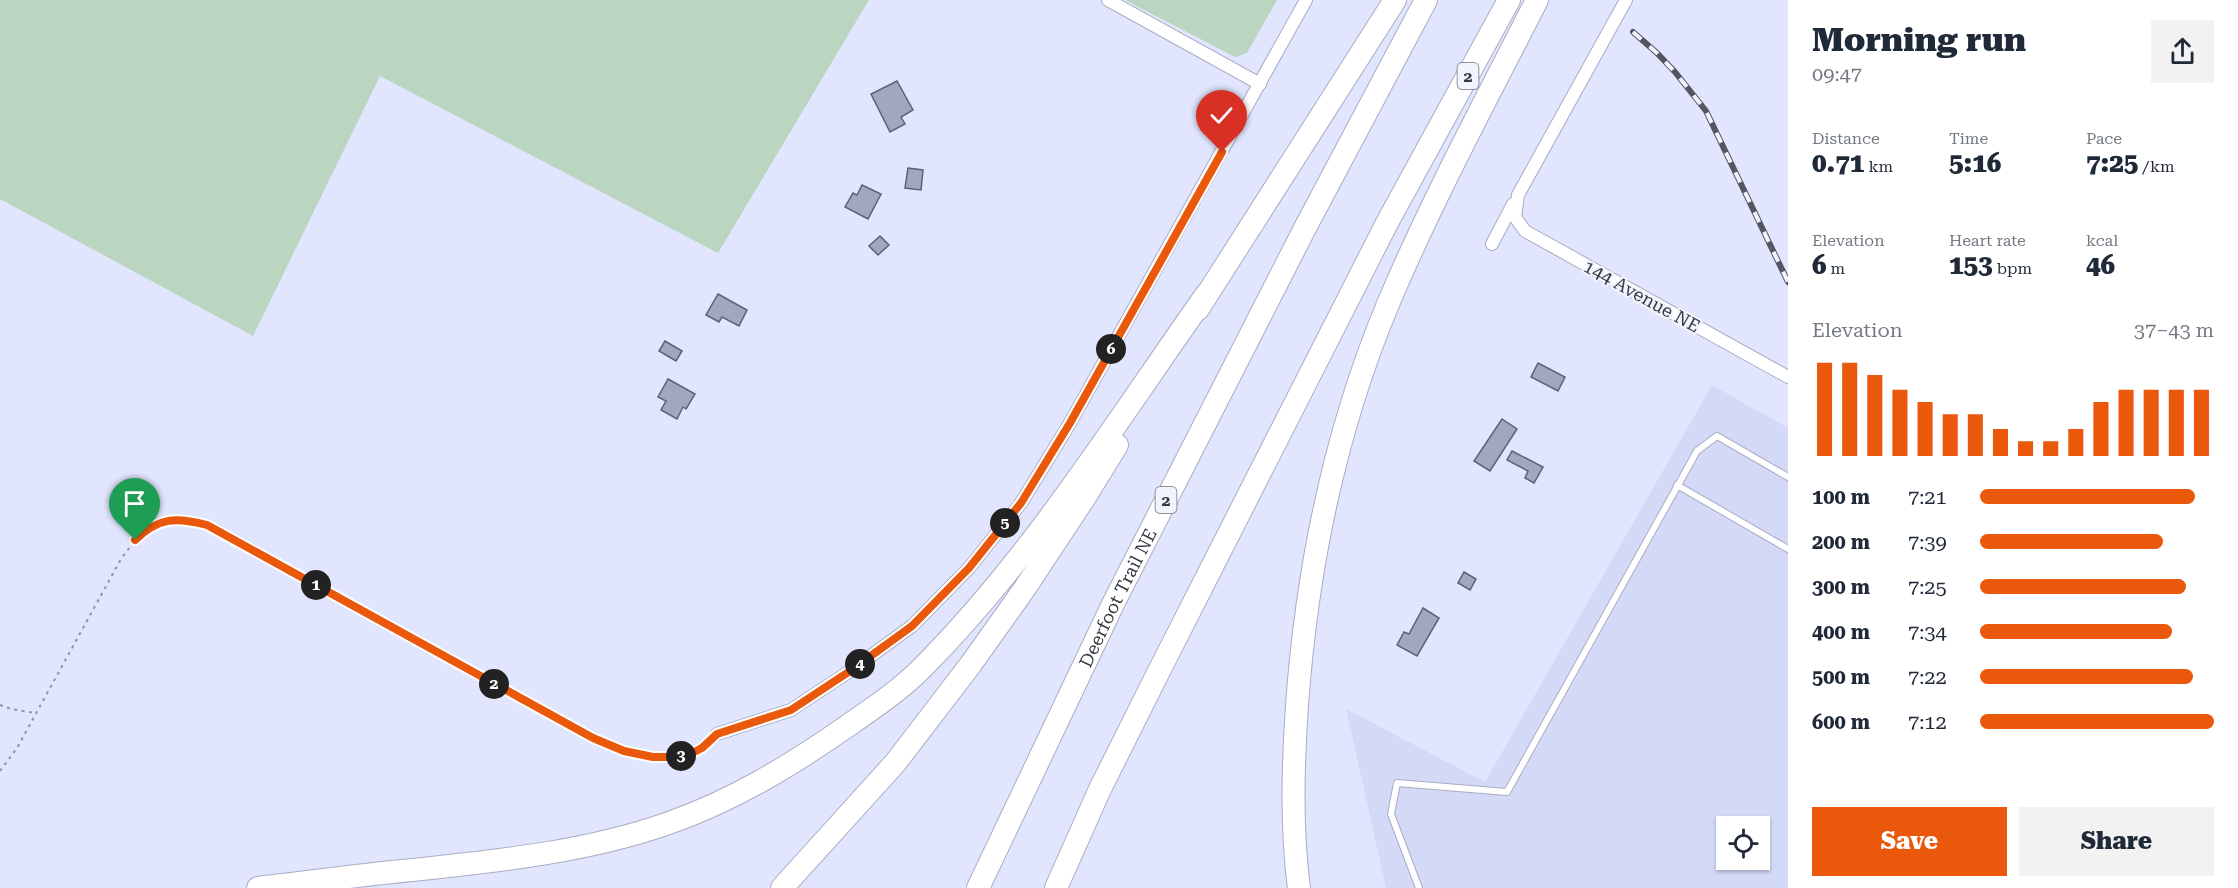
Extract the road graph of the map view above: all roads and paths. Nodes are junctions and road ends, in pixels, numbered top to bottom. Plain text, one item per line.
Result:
1 (1108, 0) edge
2 (1306, 0) edge
3 (1395, 0) edge
4 (1426, 0) edge
5 (1509, 0) edge
6 (1537, 0) edge
7 (1626, 0) edge
8 (1260, 84) junction
9 (1517, 198) junction
10 (1492, 244) dead end
11 (1206, 295) junction
12 (1788, 377) edge
13 (1788, 477) edge
14 (1677, 485) junction
15 (1788, 549) edge
16 (0, 705) edge
17 (36, 713) junction
18 (717, 734) joint
19 (1294, 746) junction
20 (0, 771) edge
21 (258, 888) edge
22 (782, 888) edge
23 (978, 888) edge
24 (1056, 888) edge
25 (1299, 888) edge
26 (1315, 888) edge
27 (1419, 888) edge

1 - 8 street
2 - 8 street
3 - 11 highway
4 - 23 highway, Deerfoot Trail NE / 2
5 - 24 highway, 2
6 - 19 highway
7 - 9 street
8 - 18 street
9 - 10 street
9 - 12 street, 144 Avenue NE
11 - 21 highway
11 - 22 highway
13 - 14 lane
14 - 15 lane
14 - 27 lane
16 - 17 path
17 - 18 path
17 - 20 path
19 - 25 highway
19 - 26 highway

